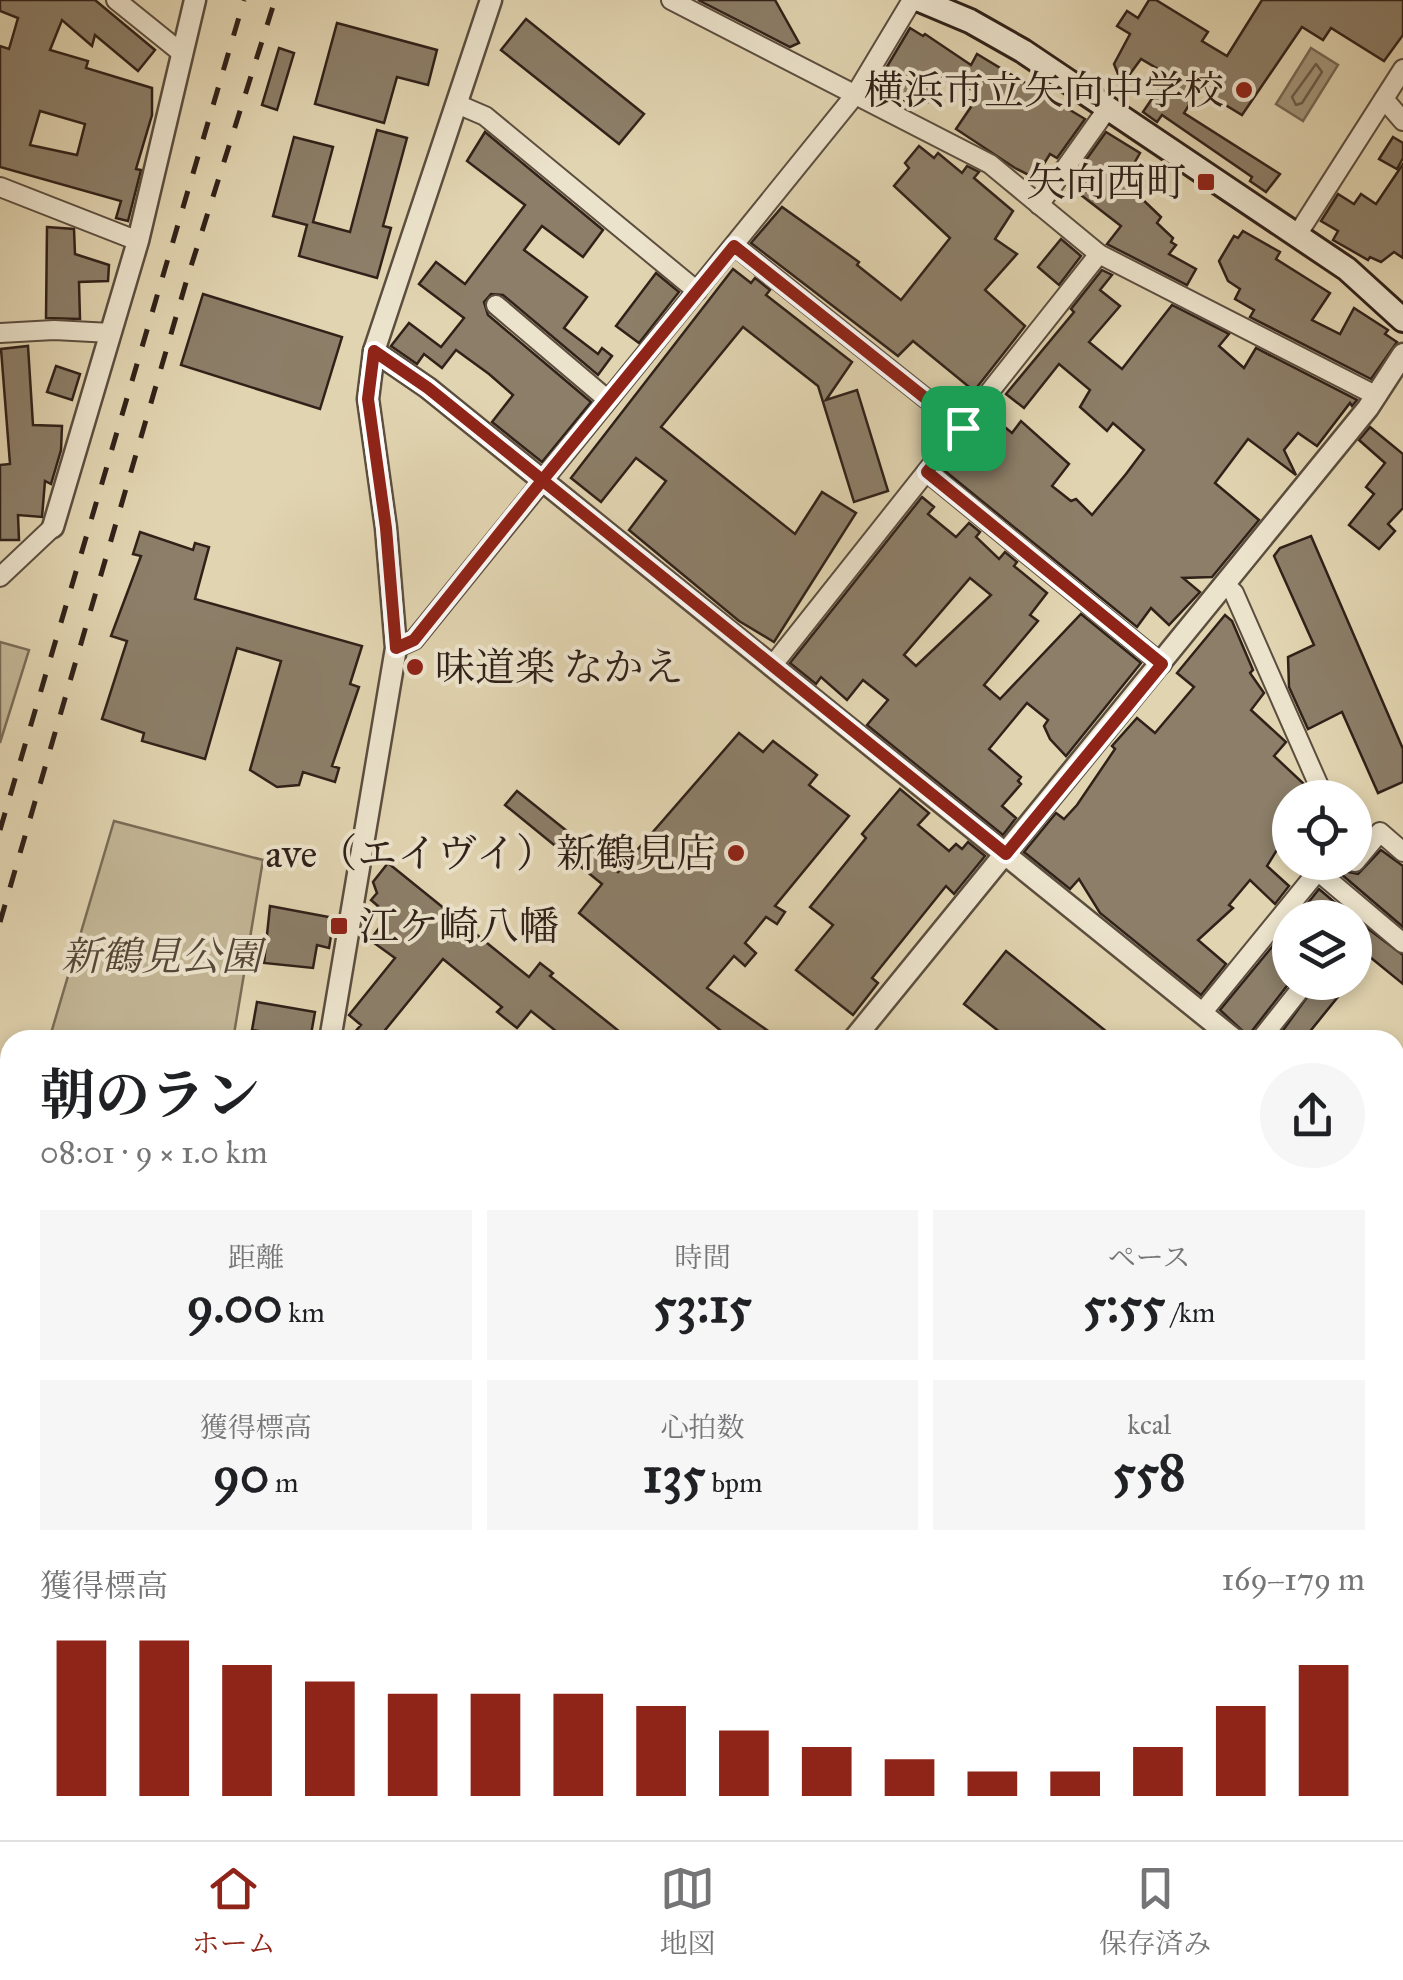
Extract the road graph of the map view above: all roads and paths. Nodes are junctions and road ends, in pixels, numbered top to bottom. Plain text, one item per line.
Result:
1 (116, 0) edge
2 (195, 0) edge
3 (491, 0) edge
4 (671, 0) edge
5 (912, 0) edge
6 (920, 0) edge
7 (183, 54) junction
8 (1403, 68) edge
9 (854, 95) junction
10 (1384, 99) junction
11 (457, 104) junction
12 (1108, 108) junction
13 (1403, 121) edge
14 (0, 187) edge
15 (1039, 204) junction
16 (1297, 236) junction
17 (138, 241) junction
18 (734, 246) junction
19 (1099, 254) junction
20 (697, 291) junction
21 (496, 305) dead end
22 (1403, 320) edge
23 (0, 333) edge
24 (112, 333) junction
25 (374, 351) junction
26 (1403, 354) edge
27 (1377, 396) junction
28 (608, 400) junction
29 (963, 428) junction
30 (927, 472) junction
31 (541, 482) junction
32 (53, 527) joint
33 (3, 571) edge
34 (1226, 585) junction
35 (396, 648) junction
36 (1162, 664) junction
37 (772, 666) junction
38 (1316, 780) edge
39 (1372, 842) edge
40 (1403, 852) edge
41 (1006, 854) junction
42 (1302, 880) edge
43 (1327, 880) edge
44 (1339, 880) edge
45 (1334, 886) junction
46 (1346, 900) edge
47 (1372, 924) edge
48 (1403, 943) edge
49 (1292, 1000) edge
50 (1202, 1013) junction
51 (332, 1030) edge
52 (862, 1030) edge
53 (1223, 1030) edge
54 (1268, 1030) edge

1 - 7 street
2 - 7 street
3 - 11 street
4 - 9 street
5 - 9 street
6 - 12 main road
7 - 17 street
8 - 10 street
9 - 15 street
9 - 18 street
10 - 13 street
10 - 16 street
11 - 20 street
11 - 25 street
12 - 15 street
12 - 16 main road
14 - 17 street
15 - 19 street
16 - 22 main road
17 - 24 street
18 - 20 street
18 - 29 street
19 - 27 street
19 - 29 street
20 - 28 street
21 - 28 street
23 - 24 street
24 - 32 street
25 - 31 street
25 - 35 street
26 - 27 street
27 - 34 street
28 - 31 street
29 - 30 street
30 - 36 street
30 - 37 street
31 - 35 street
31 - 37 street
32 - 33 street
34 - 36 street
34 - 38 street
35 - 51 street
36 - 41 street
37 - 41 street
39 - 40 street
41 - 50 street
41 - 52 street
42 - 50 street
43 - 45 street
44 - 45 street
45 - 46 street
47 - 48 street
49 - 54 street
50 - 53 street

